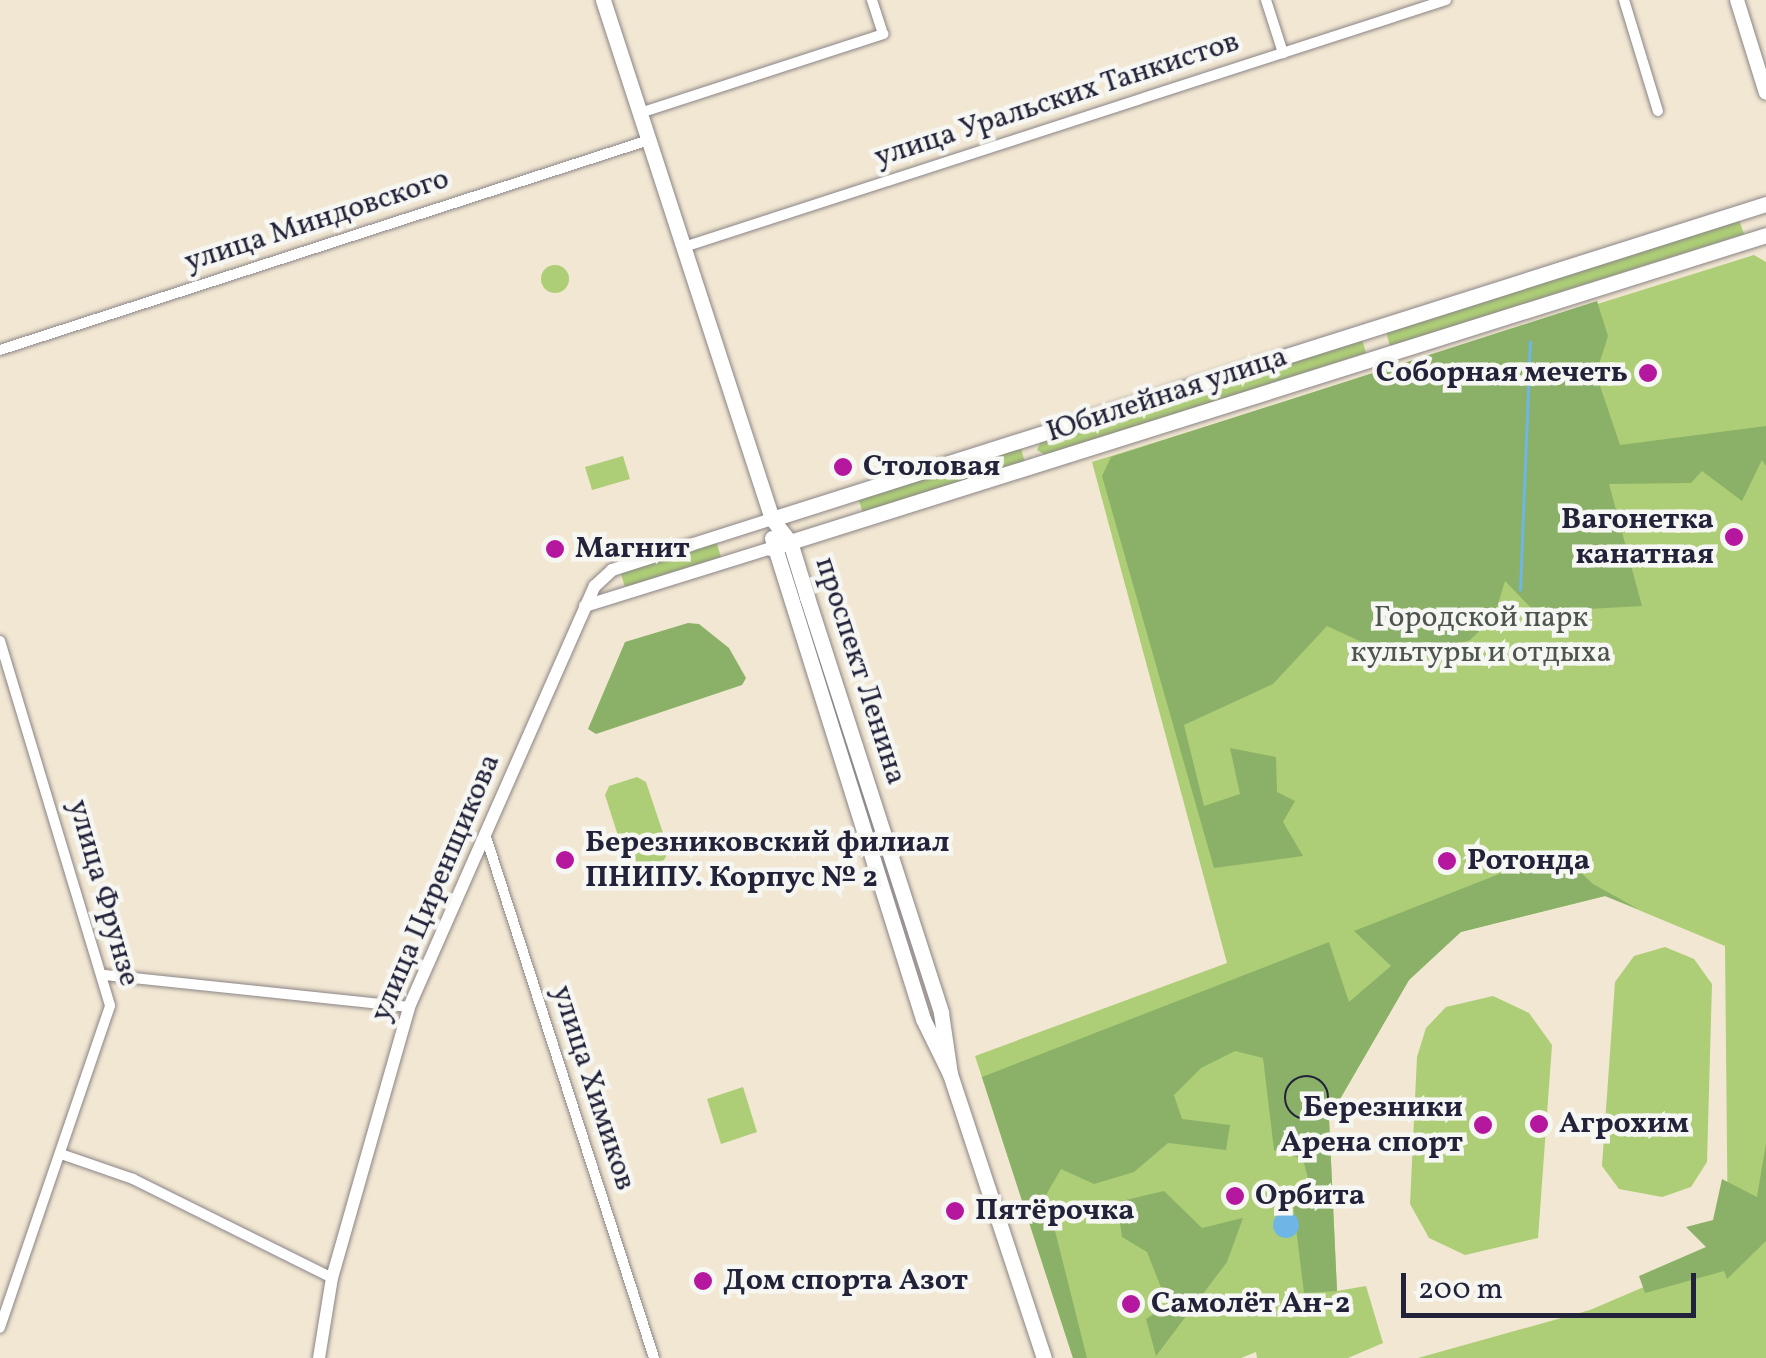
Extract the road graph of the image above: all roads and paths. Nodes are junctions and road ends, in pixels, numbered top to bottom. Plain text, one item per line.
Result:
1 (604, 0) edge
2 (872, 0) edge
3 (1266, 0) edge
4 (1446, 0) edge
5 (1624, 0) edge
6 (1737, 0) edge
7 (1406, 6) edge
8 (1283, 53) junction
9 (1766, 93) edge
10 (1658, 112) dead end
11 (640, 113) junction
12 (649, 140) junction
13 (1766, 204) edge
14 (1766, 235) edge
15 (684, 247) junction
16 (0, 350) edge
17 (772, 519) junction
18 (790, 542) junction
19 (771, 548) junction
20 (585, 606) junction
21 (0, 641) edge
22 (485, 833) junction
23 (104, 976) junction
24 (408, 1007) junction
25 (950, 1074) junction
26 (61, 1154) junction
27 (332, 1278) junction
28 (0, 1328) edge
29 (319, 1358) edge
30 (654, 1358) edge
31 (1044, 1358) edge

1 - 11 main road, проспект Ленина
2 - 11 street
3 - 8 street
4 - 7 street, улица Уральских Танкистов
5 - 10 street
6 - 9 main road
7 - 8 street, улица Уральских Танкистов
8 - 15 street, улица Уральских Танкистов
11 - 12 main road, проспект Ленина
12 - 15 main road, проспект Ленина
12 - 16 street, улица Миндовского
13 - 17 main road, Юбилейная улица
14 - 18 main road, Юбилейная улица
15 - 17 main road, проспект Ленина
17 - 18 main road, проспект Ленина
17 - 19 main road, проспект Ленина
17 - 20 street, улица Циренщикова
18 - 19 main road, Юбилейная улица
18 - 25 main road, проспект Ленина
19 - 20 street, Юбилейная улица
19 - 25 main road, проспект Ленина
20 - 22 street, улица Циренщикова
21 - 23 street, улица Фрунзе
22 - 24 street, улица Циренщикова
22 - 30 street, улица Химиков
23 - 24 street
23 - 26 street, улица Фрунзе
24 - 27 street, улица Циренщикова
25 - 31 main road, проспект Ленина
26 - 27 street
26 - 28 street, улица Фрунзе
27 - 29 street, улица Циренщикова

